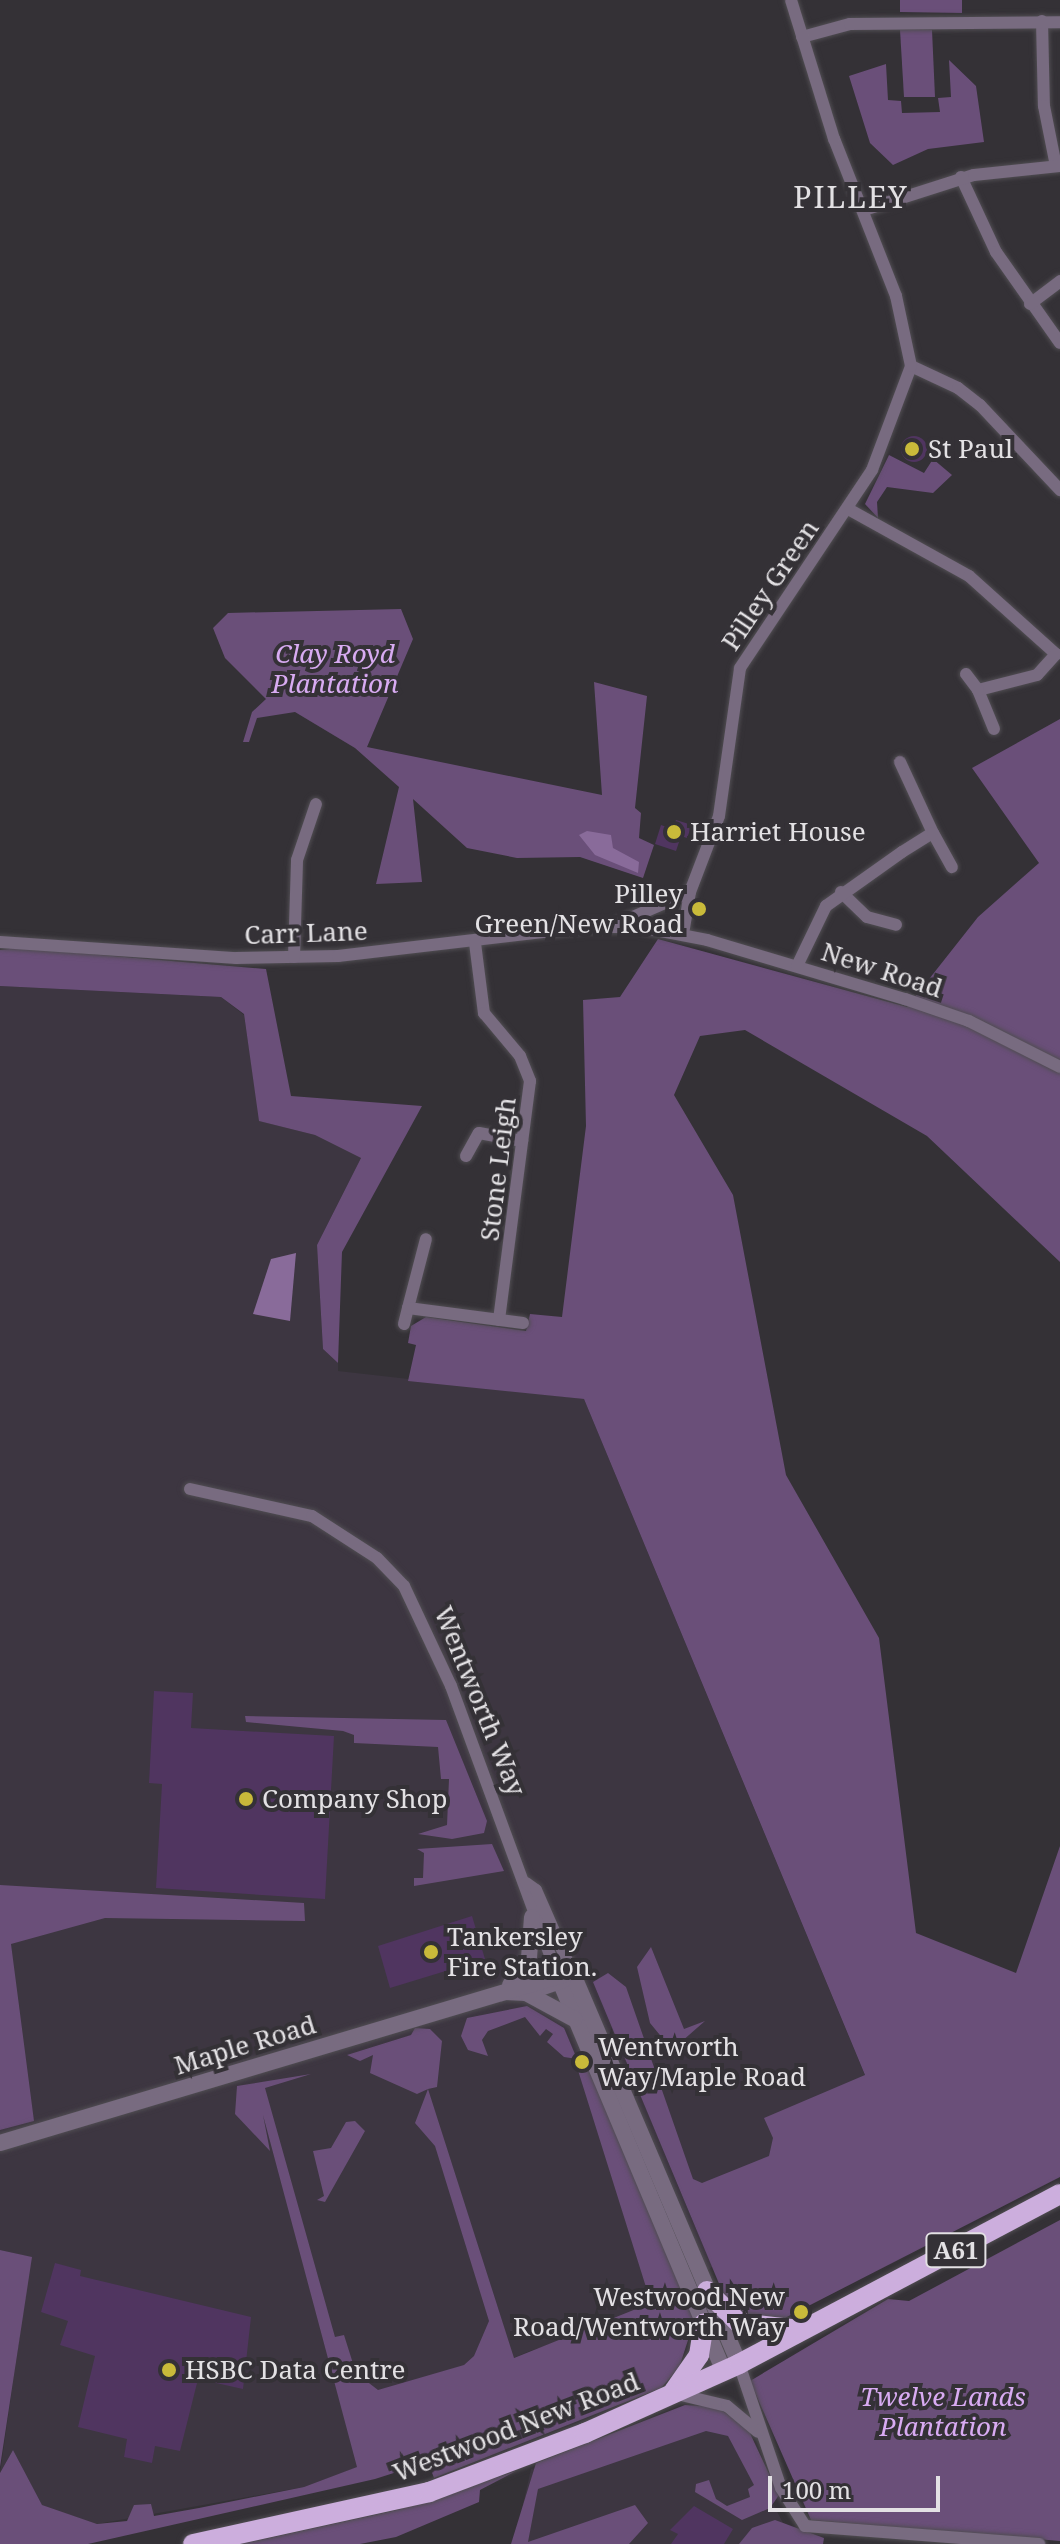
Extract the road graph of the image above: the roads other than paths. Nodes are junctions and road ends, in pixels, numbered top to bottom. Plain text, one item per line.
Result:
1 (791, 0) edge
2 (1042, 21) junction
3 (1060, 22) edge
4 (802, 37) junction
5 (1058, 166) edge
6 (961, 177) junction
7 (864, 210) junction
8 (1060, 281) edge
9 (1030, 304) junction
10 (1060, 343) edge
11 (911, 366) junction
12 (1060, 490) edge
13 (848, 509) junction
14 (1058, 656) edge
15 (966, 674) dead end
16 (978, 690) junction
17 (994, 729) dead end
18 (900, 762) dead end
19 (316, 804) dead end
20 (933, 833) junction
21 (952, 867) dead end
22 (690, 892) junction
23 (841, 892) junction
24 (612, 925) junction
25 (896, 925) dead end
26 (683, 934) junction
27 (0, 942) edge
28 (475, 943) junction
29 (294, 957) junction
30 (797, 966) junction
31 (1060, 1067) edge
32 (522, 1141) junction
33 (466, 1156) dead end
34 (426, 1239) dead end
35 (408, 1308) junction
36 (499, 1320) junction
37 (523, 1323) dead end
38 (404, 1324) dead end
39 (190, 1489) dead end
40 (526, 1883) junction
41 (532, 1917) junction
42 (563, 1975) junction
43 (504, 1992) junction
44 (526, 1993) junction
45 (578, 2023) junction
46 (0, 2143) edge
47 (1060, 2194) edge
48 (707, 2291) junction
49 (704, 2323) junction
50 (804, 2330) junction
51 (732, 2368) junction
52 (673, 2396) junction
53 (760, 2435) junction
54 (193, 2544) edge
55 (1039, 2544) edge

1 - 4 street
2 - 3 street
2 - 4 street
2 - 5 street
4 - 7 street
5 - 6 street
6 - 7 street
6 - 9 street
7 - 11 street
8 - 9 street
9 - 10 street
11 - 12 street
11 - 13 street, Pilley Green
13 - 14 street
13 - 22 street, Pilley Green
14 - 16 street
15 - 16 street
16 - 17 street
18 - 20 street
19 - 29 street
20 - 21 street
20 - 23 street
22 - 24 street, Carr Lane
22 - 26 street, Pilley Green
23 - 25 street
23 - 30 street
24 - 26 street, Carr Lane
24 - 28 street, Carr Lane
26 - 30 street, New Road
27 - 29 street, Carr Lane
28 - 29 street, Carr Lane
28 - 32 street, Stone Leigh
30 - 31 street, New Road
32 - 33 street
32 - 36 street, Stone Leigh
34 - 35 street
35 - 36 street
35 - 38 street
36 - 37 street
39 - 40 street, Wentworth Way
40 - 41 street, Wentworth Way
40 - 42 street, Wentworth Way
41 - 42 street, Wentworth Way
41 - 43 street
42 - 43 street, Maple Road
42 - 44 street, Maple Road
42 - 45 street, Wentworth Way
42 - 48 street, Wentworth Way
43 - 44 street, Maple Road
43 - 46 street, Maple Road
44 - 45 street
45 - 49 street, Wentworth Way
47 - 50 highway, Westwood New Road / A61
48 - 50 highway
48 - 51 street, Wentworth Way
49 - 51 street, Wentworth Way
49 - 52 highway
50 - 51 highway, Westwood New Road / A61
51 - 52 highway, Westwood New Road / A61
51 - 53 street
52 - 53 street
52 - 54 highway, Westwood New Road / A61
53 - 55 street

